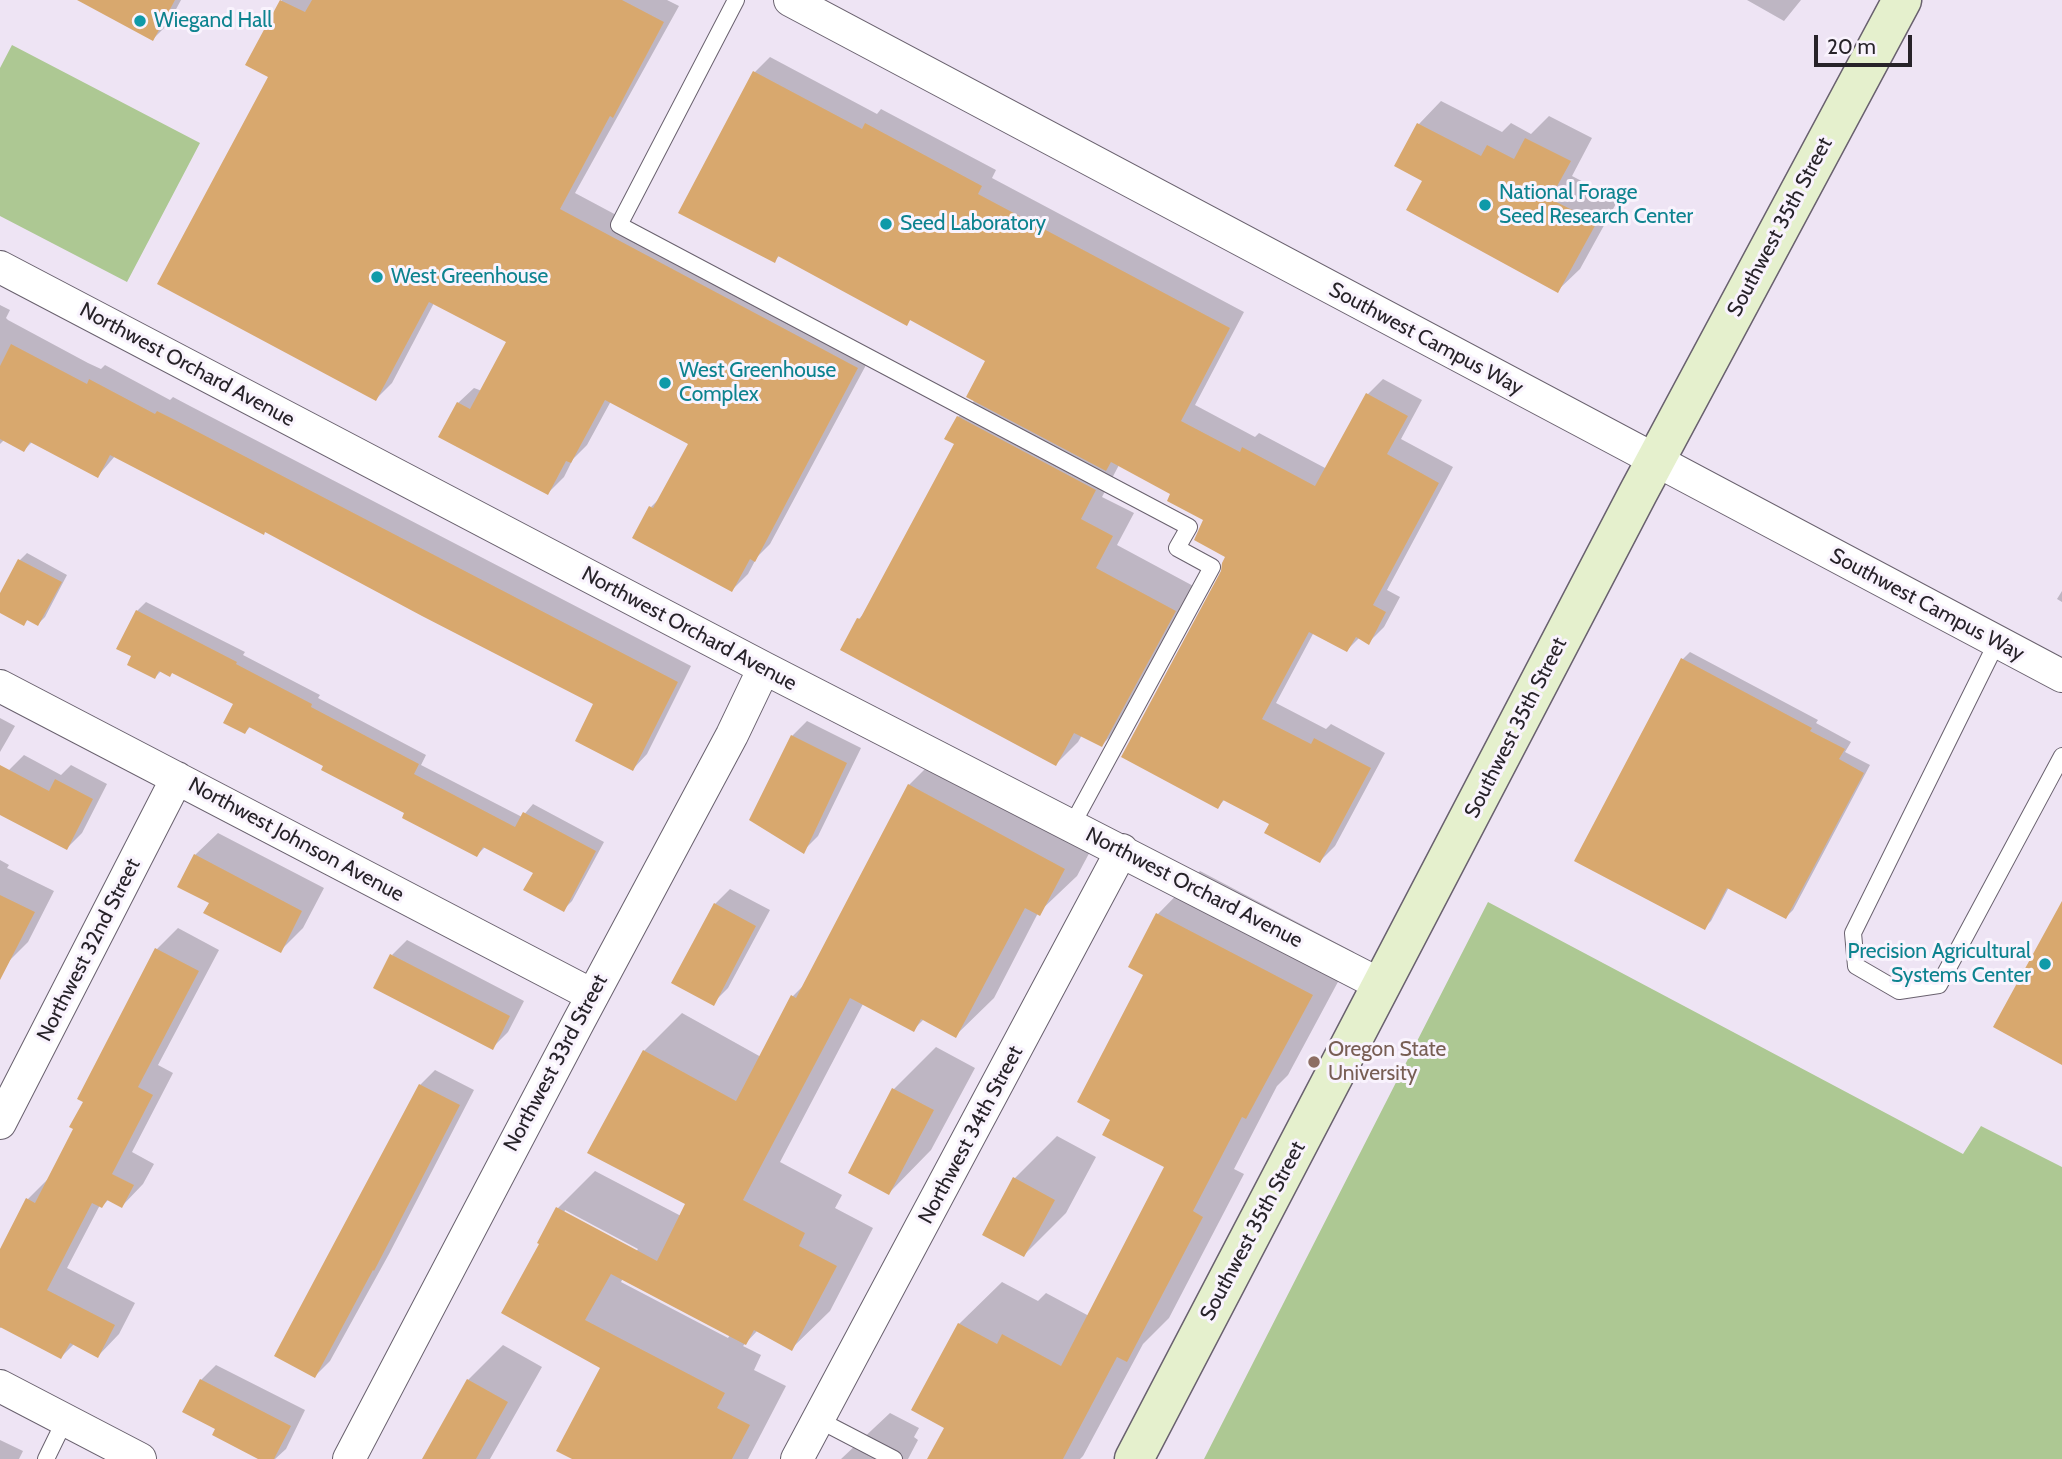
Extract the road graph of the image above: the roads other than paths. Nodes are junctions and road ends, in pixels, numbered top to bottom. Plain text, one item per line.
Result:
1 (736, 0) edge
2 (790, 0) edge
3 (1902, 0) edge
4 (0, 267) edge
5 (1655, 461) junction
6 (1997, 642) junction
7 (764, 668) junction
8 (2062, 677) edge
9 (0, 686) edge
10 (2062, 756) edge
11 (177, 778) junction
12 (1072, 825) junction
13 (1122, 850) junction
14 (1381, 985) junction
15 (592, 995) junction
16 (0, 1123) edge
17 (0, 1386) edge
18 (65, 1420) junction
19 (820, 1420) junction
20 (46, 1459) edge
21 (140, 1459) edge
22 (349, 1459) edge
23 (797, 1459) edge
24 (894, 1459) edge
25 (1134, 1459) edge

1 - 12 lane
2 - 5 street, Southwest Campus Way
3 - 5 main road, Southwest 35th Street
4 - 7 street, Northwest Orchard Avenue
5 - 6 street, Southwest Campus Way
5 - 14 main road, Southwest 35th Street
6 - 8 street, Southwest Campus Way
6 - 10 lane
7 - 12 street, Northwest Orchard Avenue
7 - 15 street, Northwest 33rd Street
9 - 11 street, Northwest Johnson Avenue
11 - 15 street, Northwest Johnson Avenue
11 - 16 street, Northwest 32nd Street
12 - 13 street, Northwest Orchard Avenue
13 - 14 street, Northwest Orchard Avenue
13 - 19 street, Northwest 34th Street
14 - 25 main road, Southwest 35th Street
15 - 22 street, Northwest 33rd Street
17 - 18 street
18 - 20 lane
18 - 21 street
19 - 23 street, Northwest 34th Street
19 - 24 lane

